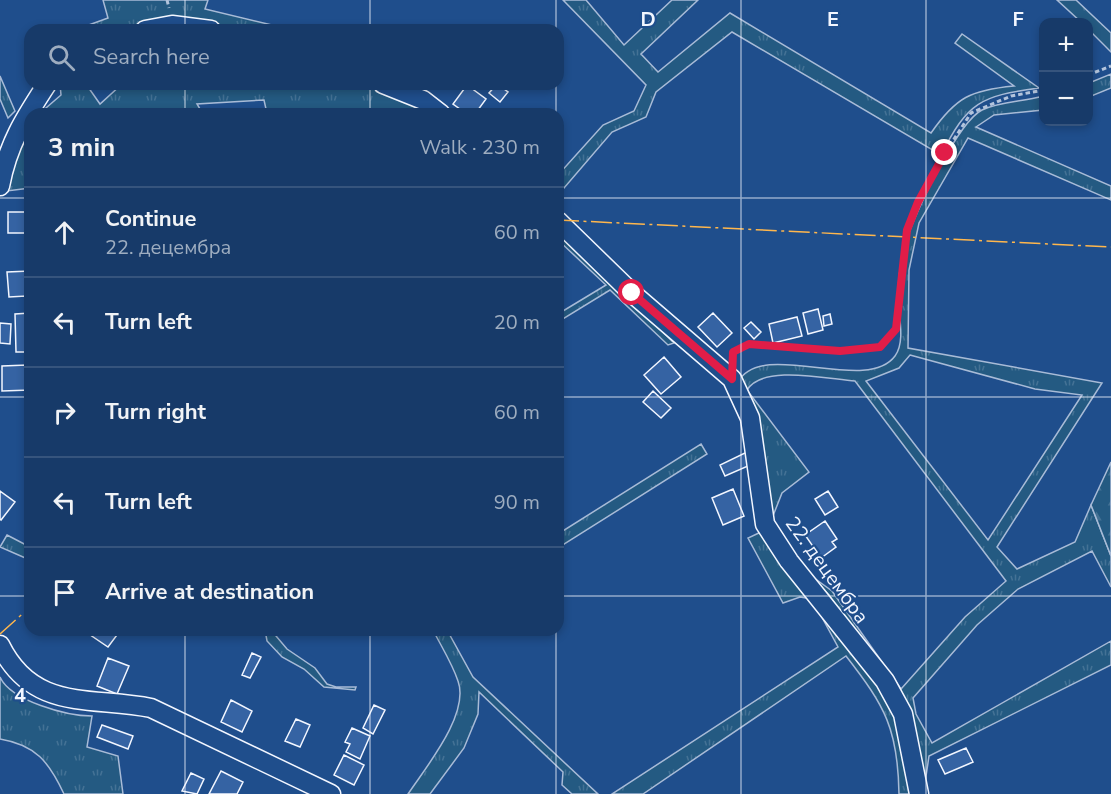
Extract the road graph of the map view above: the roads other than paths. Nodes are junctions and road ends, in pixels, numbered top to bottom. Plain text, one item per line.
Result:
1 (43, 90) edge
2 (398, 90) edge
3 (31, 108) edge
4 (433, 108) edge
5 (24, 118) edge
6 (0, 186) edge
7 (564, 227) edge
8 (0, 645) edge
9 (331, 794) edge
10 (919, 794) edge

1 - 3 street
2 - 4 street
5 - 6 street
7 - 10 street, 22. децембра
8 - 9 street

